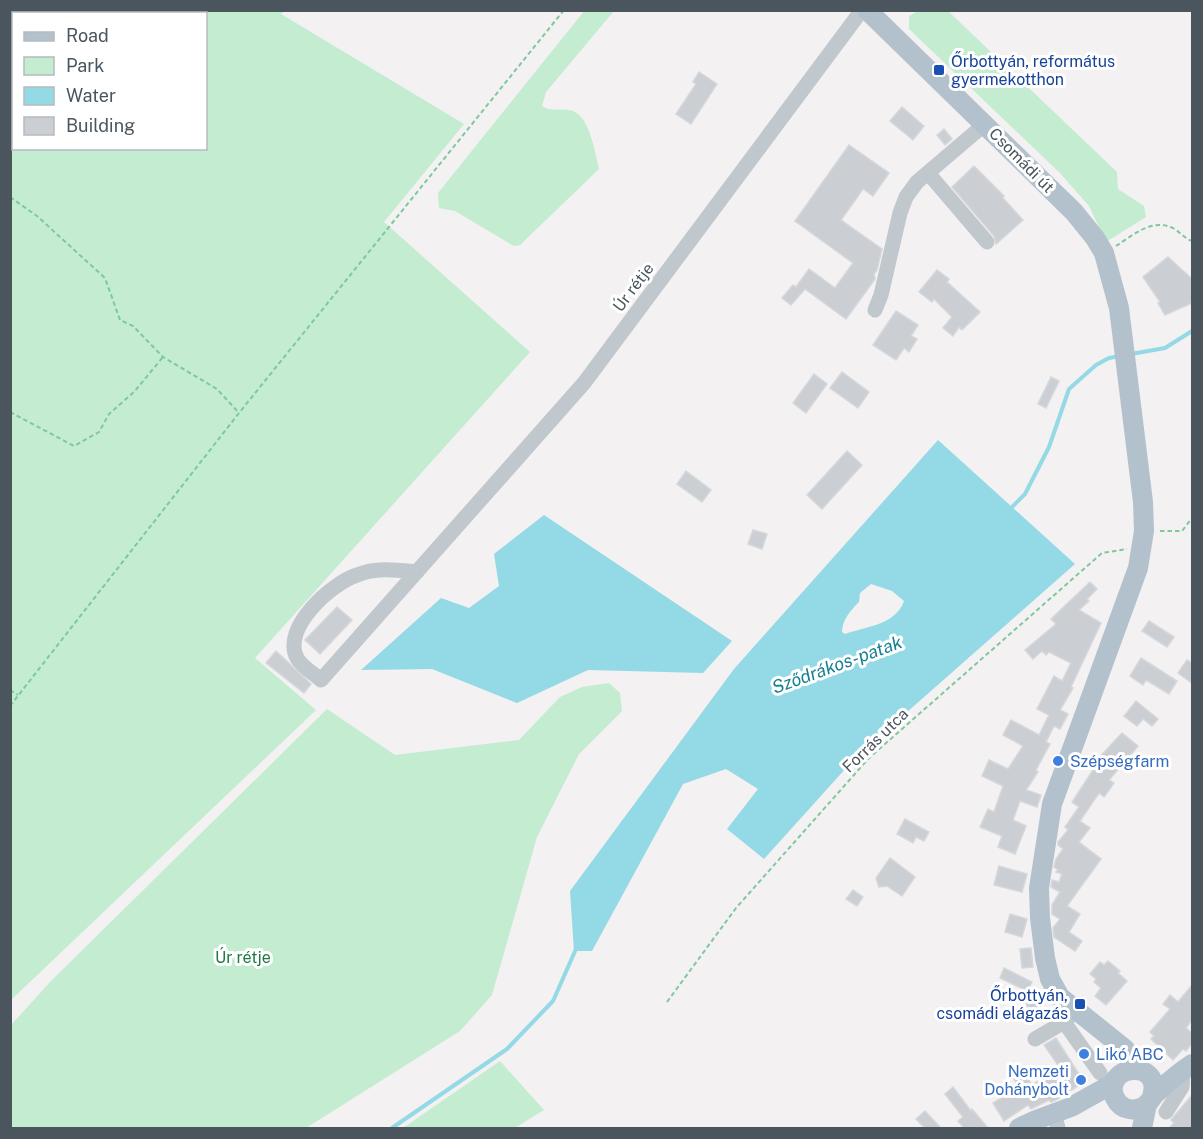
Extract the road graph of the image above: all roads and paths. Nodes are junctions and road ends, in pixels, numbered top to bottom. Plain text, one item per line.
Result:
1 (564, 10) edge
2 (862, 10) edge
3 (867, 10) edge
4 (985, 124) junction
5 (928, 173) junction
6 (10, 197) edge
7 (1192, 241) edge
8 (987, 242) dead end
9 (1104, 254) junction
10 (875, 310) dead end
11 (163, 357) junction
12 (10, 412) edge
13 (239, 413) junction
14 (1192, 518) edge
15 (1144, 531) junction
16 (1142, 551) junction
17 (417, 572) junction
18 (10, 690) edge
19 (18, 696) junction
20 (10, 706) edge
21 (667, 1002) dead end
22 (1076, 1017) junction
23 (1035, 1040) dead end
24 (1188, 1068) edge
25 (1123, 1075) junction
26 (1149, 1101) junction
27 (1122, 1105) junction
28 (1166, 1112) dead end
29 (1061, 1116) edge
30 (1019, 1128) edge
31 (1132, 1128) edge
32 (1142, 1128) edge

1 - 13 path
2 - 17 street, Úr rétje
3 - 4 main road, Csomádi út
4 - 5 street
4 - 9 main road, Csomádi út
5 - 8 street
5 - 10 street
6 - 11 path
7 - 9 path
9 - 15 main road, Csomádi út
11 - 12 path
11 - 13 path
13 - 19 path
14 - 15 path
15 - 16 main road, Csomádi út
16 - 21 path, Forrás utca
16 - 22 main road, Csomádi út
17 - 17 street, Úr rétje
18 - 19 path
19 - 20 path
22 - 23 street
22 - 25 main road, Csomádi út
24 - 25 main road
24 - 26 main road
24 - 28 street
25 - 26 main road
25 - 27 main road
25 - 29 main road
26 - 27 main road
26 - 32 main road
27 - 29 main road
27 - 31 main road
29 - 30 main road

